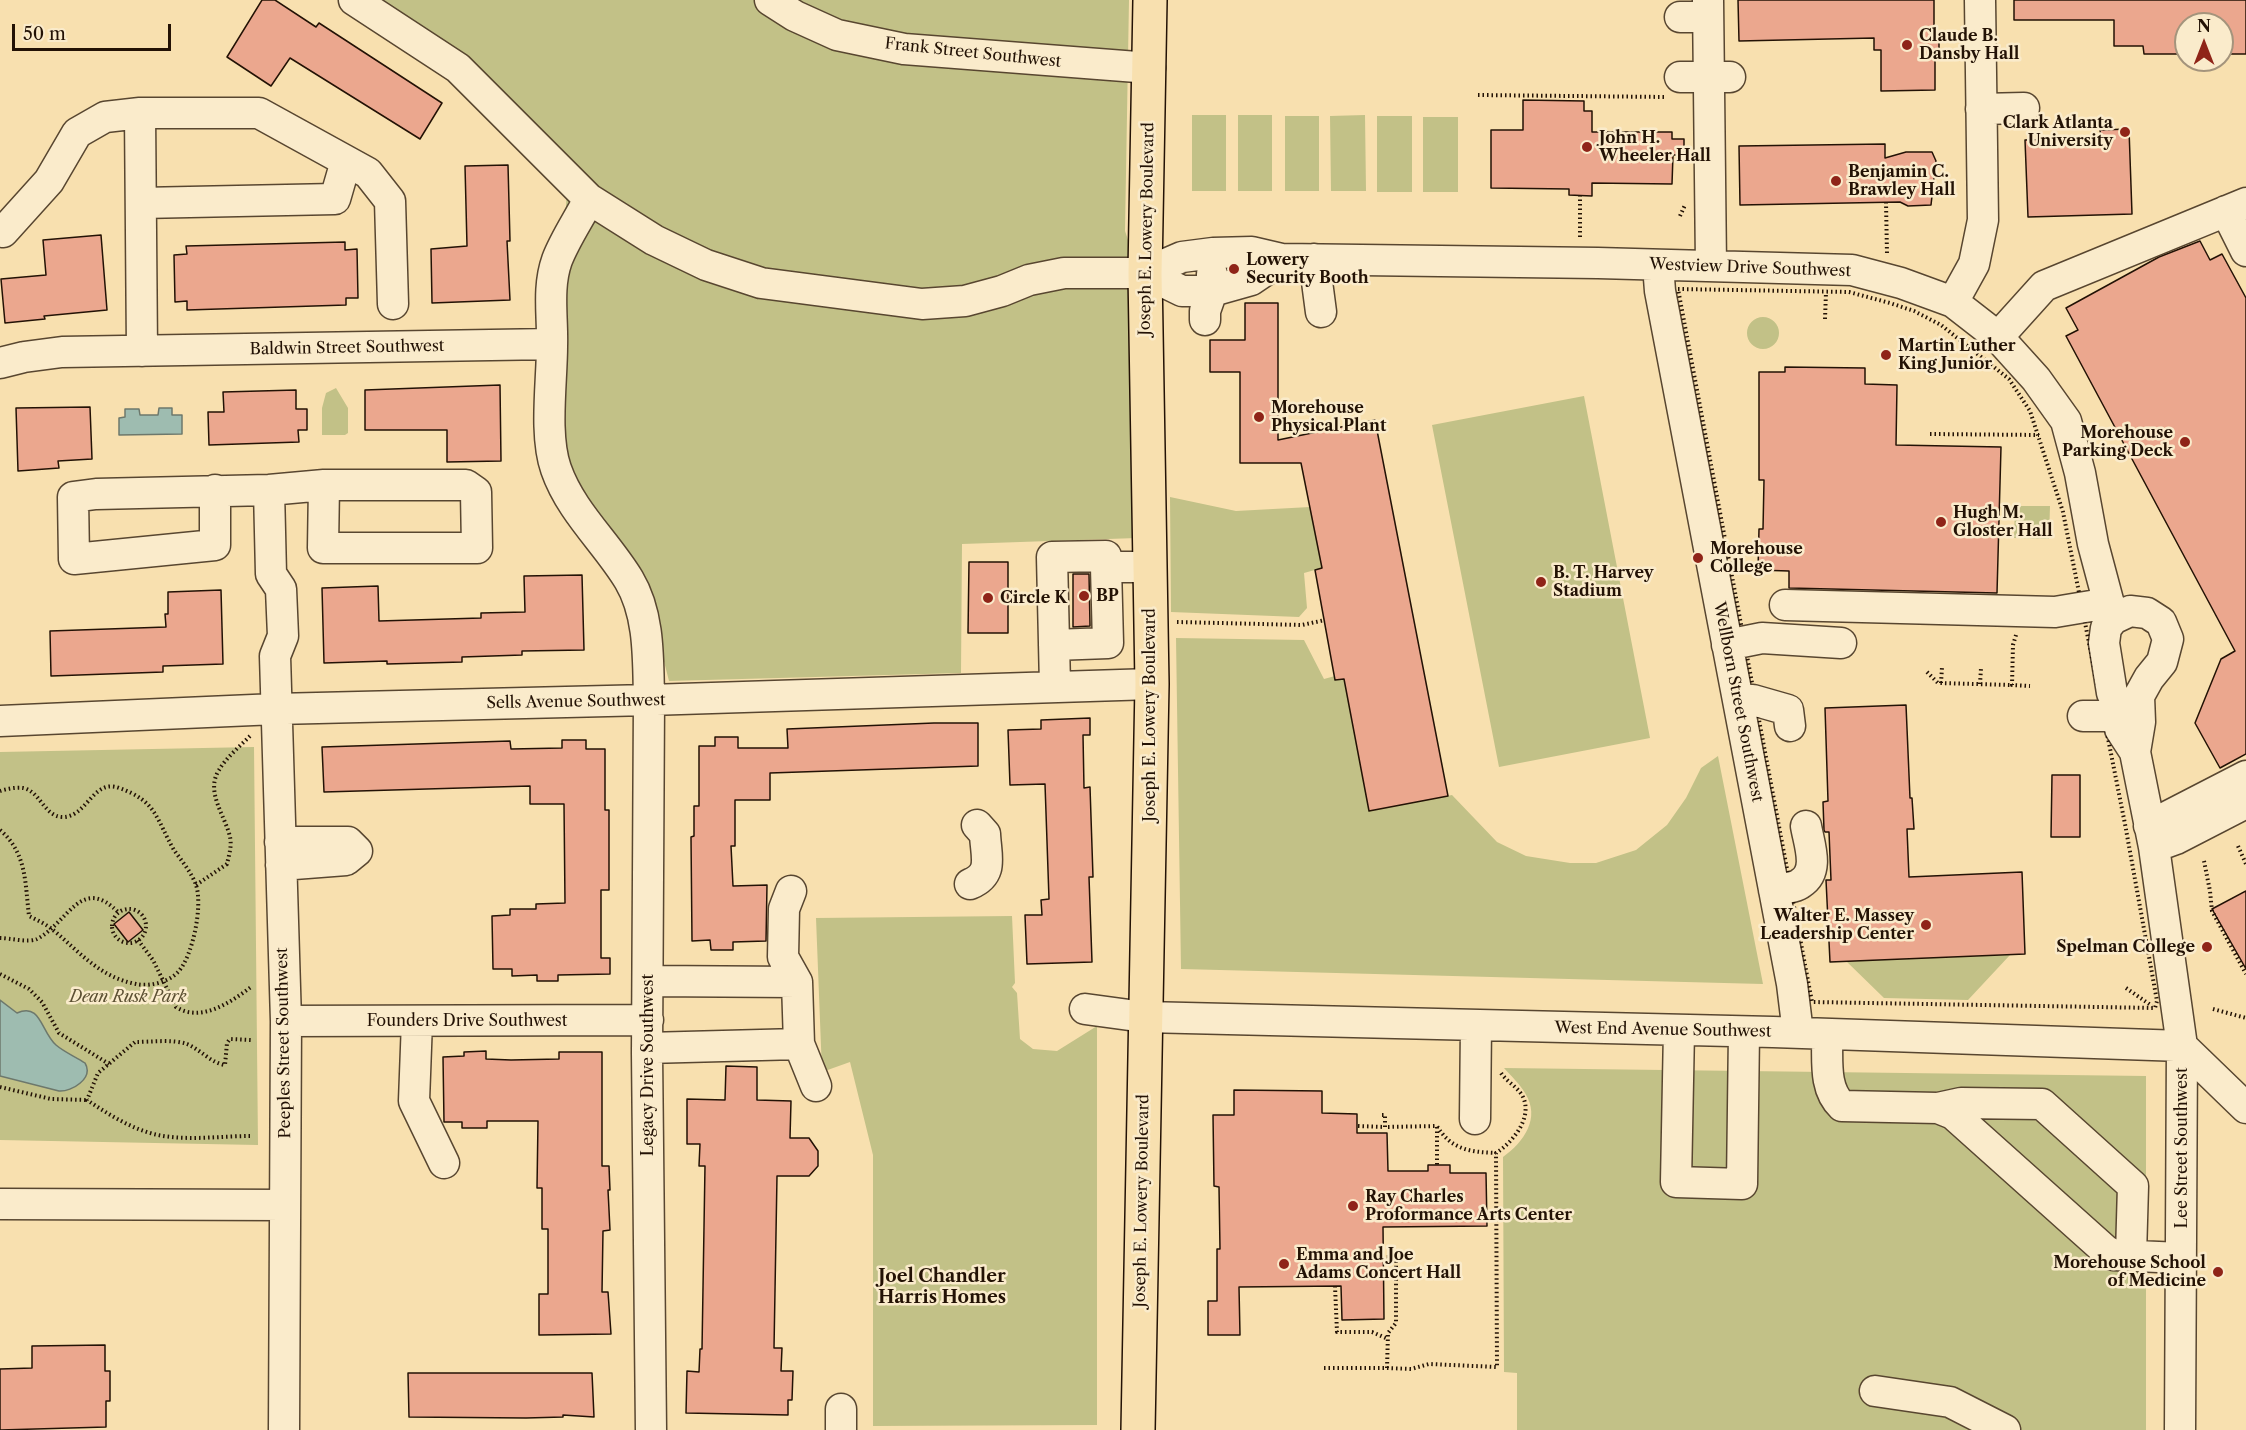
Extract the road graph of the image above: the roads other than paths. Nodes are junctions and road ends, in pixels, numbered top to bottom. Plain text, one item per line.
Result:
1 (354, 0) edge
2 (770, 0) edge
3 (1150, 0) edge
4 (1980, 0) edge
5 (1699, 12) edge
6 (1150, 68) junction
7 (2024, 108) dead end
8 (1981, 109) junction
9 (140, 113) junction
10 (346, 161) junction
11 (589, 199) junction
12 (141, 203) junction
13 (2236, 207) edge
14 (3, 232) dead end
15 (2246, 251) edge
16 (1213, 253) junction
17 (1282, 259) junction
18 (1314, 259) junction
19 (1658, 265) junction
20 (1711, 265) junction
21 (1145, 273) junction
22 (1212, 291) junction
23 (1953, 302) junction
24 (393, 304) dead end
25 (1321, 312) dead end
26 (1205, 320) dead end
27 (1998, 337) junction
28 (552, 344) junction
29 (142, 351) junction
30 (0, 363) edge
31 (324, 485) junction
32 (269, 489) junction
33 (215, 490) junction
34 (1107, 567) junction
35 (1150, 567) junction
36 (1785, 605) dead end
37 (2102, 610) junction
38 (1736, 643) junction
39 (1841, 643) dead end
40 (1054, 645) junction
41 (1152, 684) junction
42 (1055, 686) junction
43 (649, 700) junction
44 (1747, 701) junction
45 (276, 709) junction
46 (0, 721) edge
47 (1790, 726) dead end
48 (2135, 752) junction
49 (2246, 776) edge
50 (2246, 803) edge
51 (977, 825) dead end
52 (1806, 826) dead end
53 (2152, 836) junction
54 (970, 884) dead end
55 (1782, 888) junction
56 (648, 981) junction
57 (1085, 1009) dead end
58 (1144, 1017) junction
59 (286, 1021) junction
60 (417, 1021) junction
61 (1476, 1025) junction
62 (1679, 1030) junction
63 (1744, 1032) junction
64 (1798, 1033) junction
65 (648, 1034) junction
66 (1827, 1034) junction
67 (799, 1044) junction
68 (2182, 1046) junction
69 (816, 1086) dead end
70 (1938, 1108) junction
71 (2246, 1108) edge
72 (1475, 1119) dead end
73 (444, 1163) dead end
74 (0, 1204) edge
75 (285, 1205) junction
76 (2131, 1255) junction
77 (2181, 1258) junction
78 (1875, 1391) dead end
79 (284, 1430) edge
80 (651, 1430) edge
81 (1138, 1430) edge
82 (2005, 1430) edge
83 (2180, 1430) edge

1 - 11 street, Westview Drive Southwest
2 - 6 street, Frank Street Southwest
3 - 6 main road, Joseph E. Lowery Boulevard
4 - 8 street
5 - 20 street
6 - 21 main road, Joseph E. Lowery Boulevard
7 - 8 street
8 - 23 street
9 - 10 street
9 - 12 street
9 - 14 street
10 - 12 street
10 - 24 street
11 - 21 street, Westview Drive Southwest
11 - 28 street, Legacy Drive Southwest
12 - 29 street
13 - 15 street
13 - 27 street
16 - 17 street, Westview Drive Southwest
16 - 21 street, Westview Drive Southwest
16 - 22 street
17 - 18 street, Westview Drive Southwest
17 - 22 street, Westview Drive Southwest
18 - 19 street, Westview Drive Southwest
18 - 25 street
19 - 20 street, Westview Drive Southwest
19 - 38 street, Wellborn Street Southwest
20 - 23 street, Westview Drive Southwest
21 - 22 street, Westview Drive Southwest
21 - 35 main road, Joseph E. Lowery Boulevard
22 - 26 street
23 - 27 street, Westview Drive Southwest
27 - 37 street, Westview Drive Southwest
28 - 29 street, Baldwin Street Southwest
28 - 43 street, Legacy Drive Southwest
29 - 30 street, Baldwin Street Southwest
31 - 31 street
31 - 32 street
32 - 33 street
32 - 45 street, Peeples Street Southwest
33 - 33 street
34 - 35 street
34 - 40 street
34 - 40 street
35 - 41 main road, Joseph E. Lowery Boulevard
36 - 37 street
37 - 48 street
37 - 48 street
38 - 39 street
38 - 44 street, Wellborn Street Southwest
40 - 42 street
41 - 42 street, Sells Avenue Southwest
41 - 58 main road, Joseph E. Lowery Boulevard
42 - 43 street, Sells Avenue Southwest
43 - 45 street, Sells Avenue Southwest
43 - 56 street, Legacy Drive Southwest
44 - 47 street
44 - 55 street, Wellborn Street Southwest
45 - 46 street, Sells Avenue Southwest
45 - 59 street, Peeples Street Southwest
48 - 53 street
49 - 53 street
50 - 53 street
51 - 54 street
52 - 55 street
53 - 68 street
55 - 64 street, Wellborn Street Southwest
56 - 65 street, Legacy Drive Southwest
56 - 67 street
57 - 58 street, West End Avenue Southwest
58 - 61 street, West End Avenue Southwest
58 - 81 main road, Joseph E. Lowery Boulevard
59 - 60 street, Founders Drive Southwest
59 - 75 street, Peeples Street Southwest
60 - 65 street, Founders Drive Southwest
60 - 73 street
61 - 62 street, West End Avenue Southwest
61 - 72 street
62 - 63 street, West End Avenue Southwest
62 - 63 street
63 - 64 street, West End Avenue Southwest
64 - 66 street, West End Avenue Southwest
65 - 67 street, Founders Drive Southwest
65 - 80 street, Legacy Drive Southwest
66 - 68 street, West End Avenue Southwest
66 - 70 street
67 - 69 street
68 - 71 street
68 - 77 street, Lee Street Southwest
70 - 76 street
70 - 76 street
74 - 75 street
75 - 79 street, Peeples Street Southwest
76 - 77 street
77 - 83 street, Lee Street Southwest
78 - 82 street

